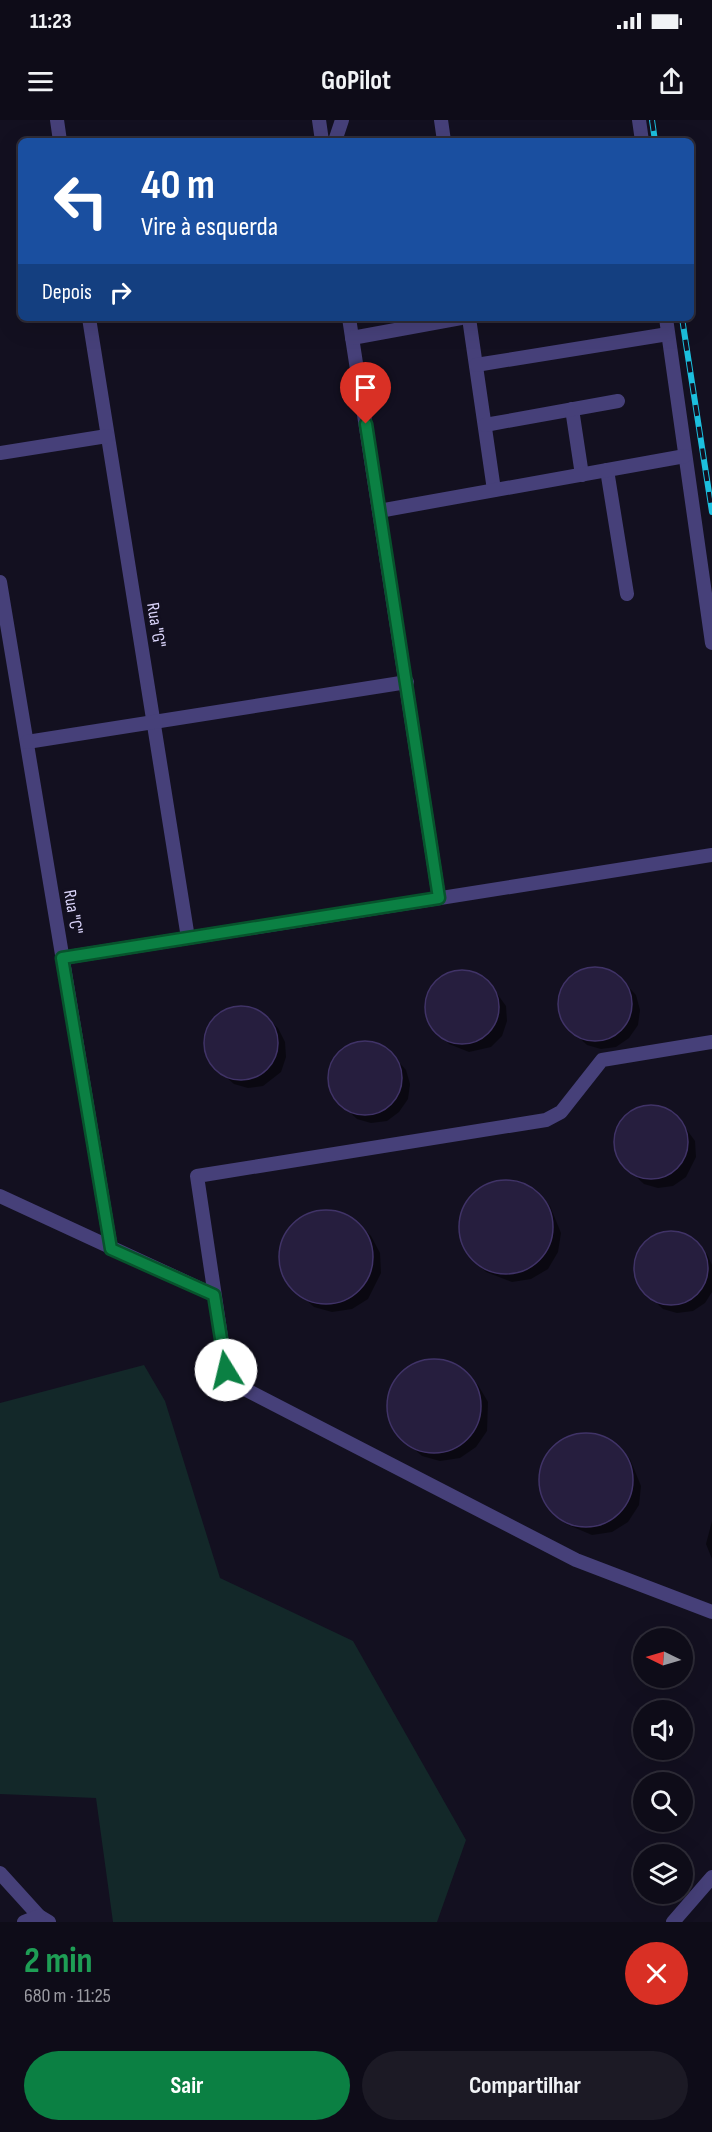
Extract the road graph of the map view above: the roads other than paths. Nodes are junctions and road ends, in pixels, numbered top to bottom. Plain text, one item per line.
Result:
1 (57, 120) edge
2 (318, 120) edge
3 (342, 120) edge
4 (441, 120) edge
5 (639, 120) edge
6 (60, 138) edge
7 (321, 138) edge
8 (336, 138) edge
9 (444, 138) edge
10 (642, 138) edge
11 (88, 321) edge
12 (349, 321) edge
13 (445, 321) edge
14 (469, 321) edge
15 (666, 321) edge
16 (668, 334) junction
17 (352, 338) junction
18 (476, 365) junction
19 (618, 401) dead end
20 (572, 409) junction
21 (485, 425) junction
22 (107, 436) junction
23 (0, 453) edge
24 (685, 456) junction
25 (607, 470) junction
26 (582, 475) junction
27 (494, 490) junction
28 (379, 511) junction
29 (0, 582) edge
30 (627, 594) dead end
31 (712, 643) edge
32 (407, 682) junction
33 (153, 723) junction
34 (27, 742) junction
35 (712, 855) edge
36 (439, 898) junction
37 (188, 938) junction
38 (62, 958) junction
39 (712, 1042) edge
40 (0, 1196) edge
41 (111, 1249) junction
42 (214, 1295) junction
43 (712, 1612) edge
44 (0, 1873) edge
45 (712, 1876) edge
46 (44, 1919) edge
47 (24, 1922) edge
48 (673, 1922) edge

1 - 6 street
2 - 7 street
3 - 8 street
4 - 9 street
5 - 10 street
11 - 22 street, Rua "G"
12 - 17 street
13 - 17 street
14 - 18 street
15 - 16 street
16 - 18 street
16 - 24 street
17 - 28 street
18 - 21 street
19 - 20 street
20 - 21 street
20 - 26 street
21 - 27 street
22 - 23 street
22 - 33 street, Rua "G"
24 - 25 street
24 - 31 street
25 - 26 street
25 - 30 street
26 - 27 street
27 - 28 street
28 - 32 street
29 - 34 street, Rua "C"
32 - 33 street
32 - 36 street
33 - 34 street
33 - 37 street, Rua "G"
34 - 38 street, Rua "C"
35 - 36 street
36 - 37 street
37 - 38 street
38 - 41 street, Rua "C"
39 - 42 street
40 - 41 street
41 - 42 street
42 - 43 street
44 - 46 street
45 - 48 street
46 - 47 street

